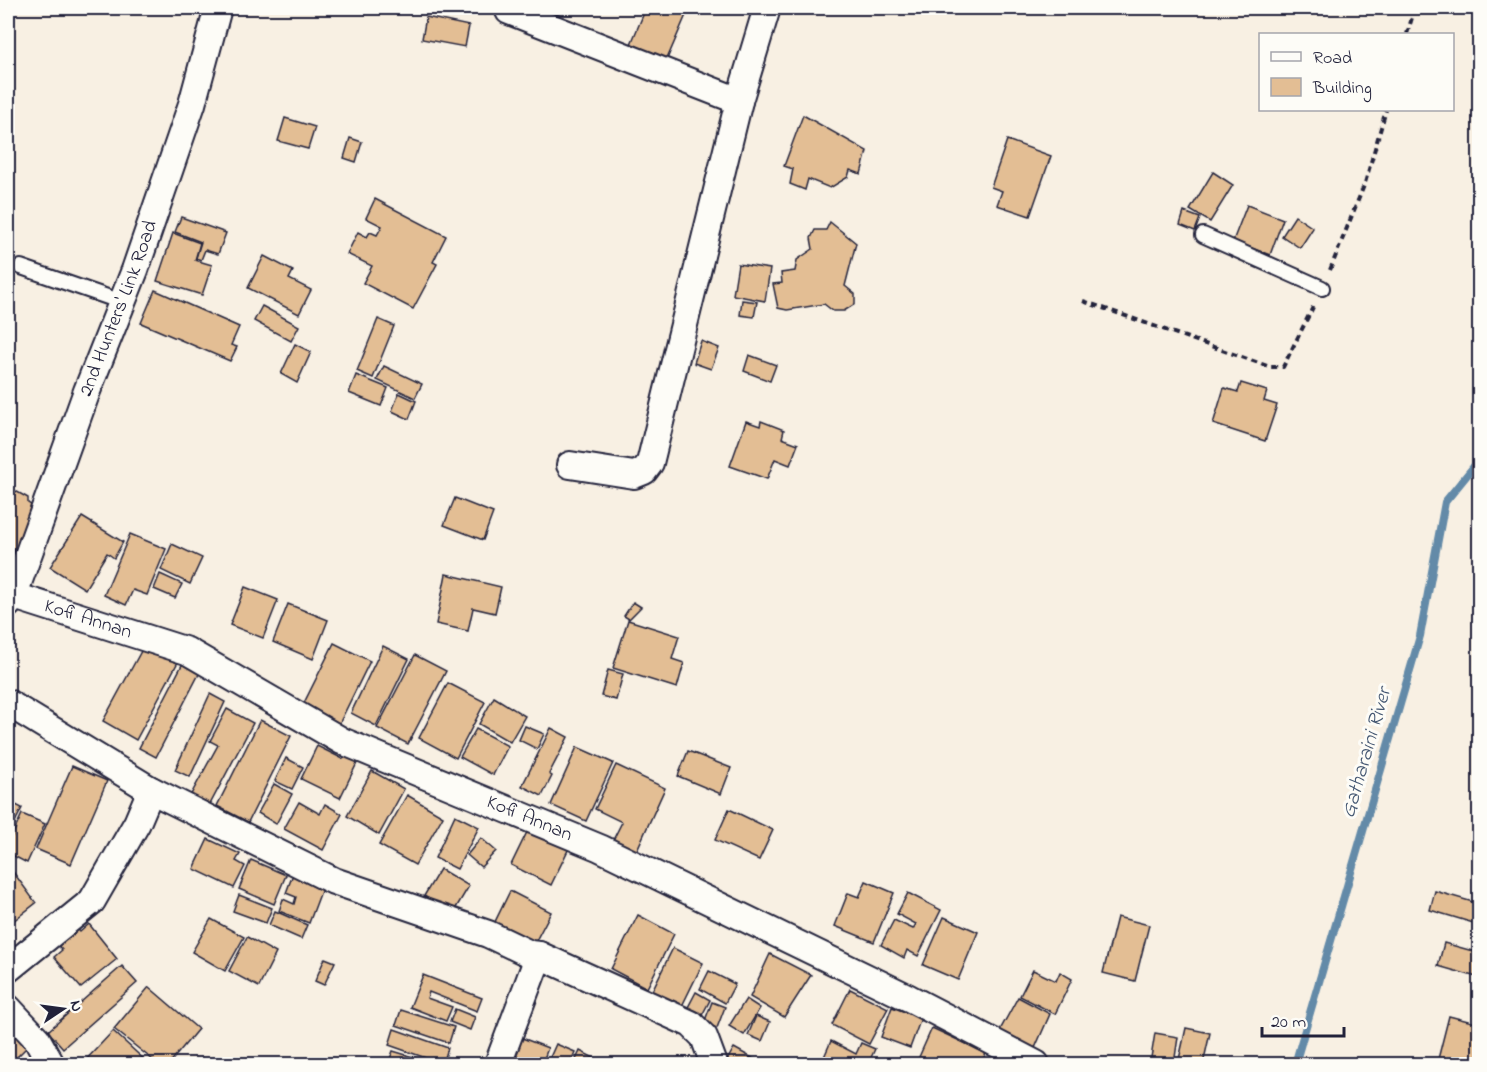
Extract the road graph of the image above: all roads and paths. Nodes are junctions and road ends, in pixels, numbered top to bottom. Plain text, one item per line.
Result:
1 (218, 8) edge
2 (767, 8) edge
3 (1415, 8) edge
4 (509, 11) dead end
5 (1407, 33) edge
6 (739, 101) junction
7 (1203, 235) dead end
8 (21, 267) dead end
9 (1322, 288) dead end
10 (122, 302) junction
11 (570, 465) dead end
12 (9, 598) edge
13 (8, 703) edge
14 (151, 790) junction
15 (539, 955) junction
16 (8, 969) edge
17 (8, 1008) edge
18 (51, 1065) edge
19 (498, 1065) edge
20 (714, 1065) edge
21 (1036, 1065) edge

1 - 10 street, 2nd Hunters' Link Road
2 - 6 street
3 - 5 path
4 - 6 street
6 - 11 street
7 - 9 lane
8 - 10 lane
10 - 12 street, 2nd Hunters' Link Road
12 - 21 street, Kofi Annan
13 - 14 street
14 - 15 street
14 - 16 street
15 - 19 street
15 - 20 street
17 - 18 street

